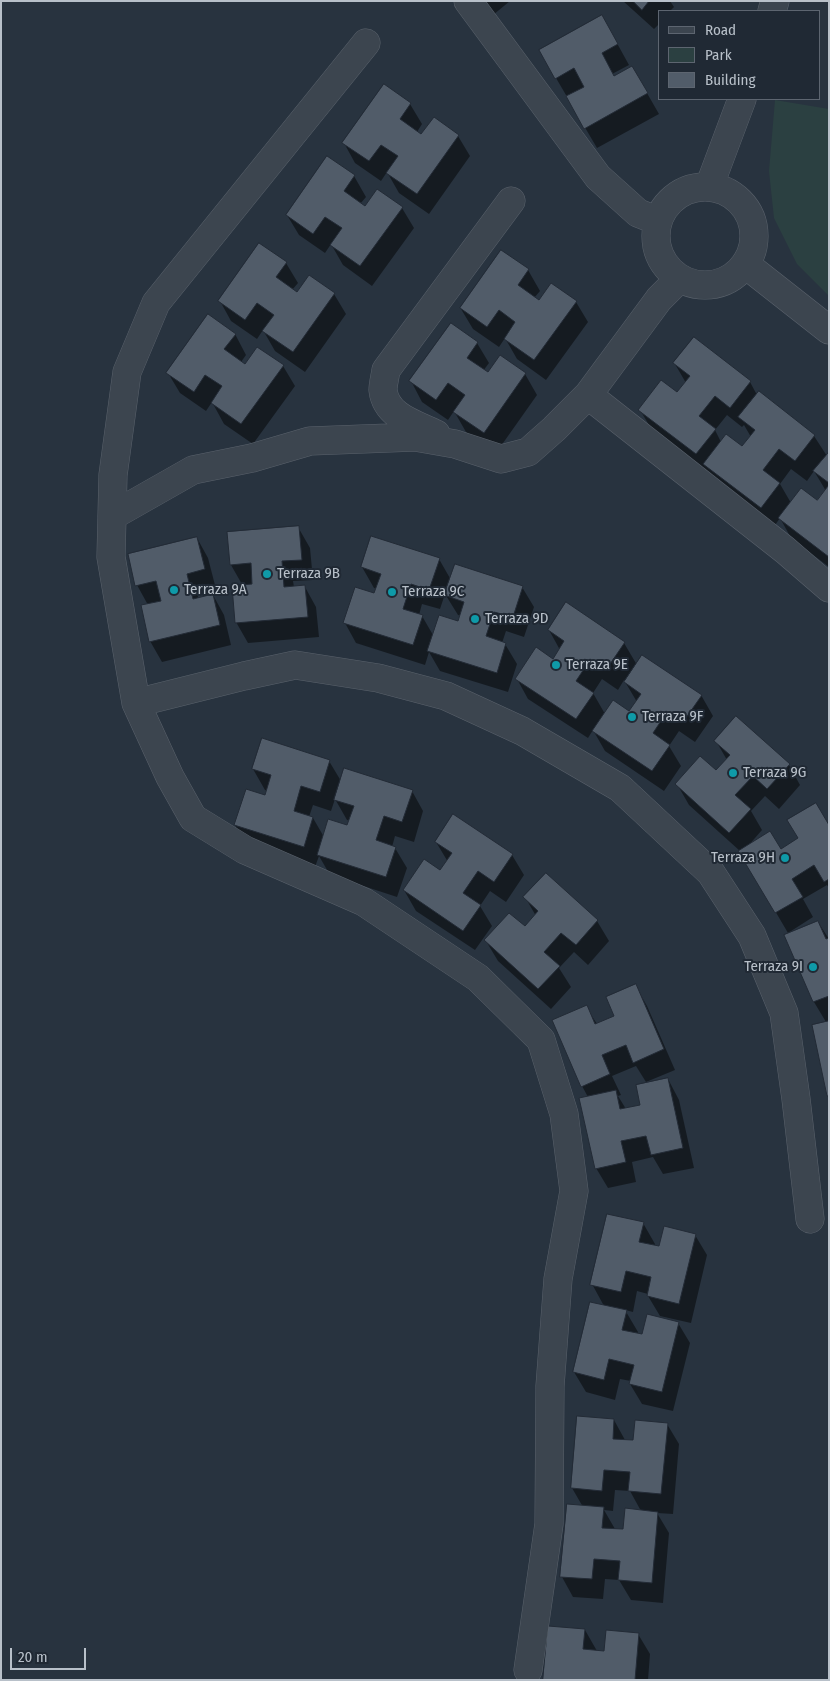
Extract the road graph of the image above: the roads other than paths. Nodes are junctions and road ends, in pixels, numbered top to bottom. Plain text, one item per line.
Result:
1 (468, 1) edge
2 (366, 43) dead end
3 (742, 100) edge
4 (709, 187) junction
5 (512, 201) dead end
6 (658, 220) junction
7 (746, 264) junction
8 (679, 278) junction
9 (829, 330) edge
10 (588, 395) junction
11 (456, 444) junction
12 (112, 516) junction
13 (829, 588) edge
14 (136, 703) junction
15 (810, 1219) dead end
16 (528, 1670) dead end

1 - 6 street
2 - 12 street
3 - 4 street
4 - 6 street
4 - 7 street
5 - 11 street
6 - 8 street
7 - 8 street
7 - 9 street
8 - 10 street
10 - 11 street
10 - 13 street
11 - 12 street
12 - 14 street
14 - 15 street
14 - 16 street

